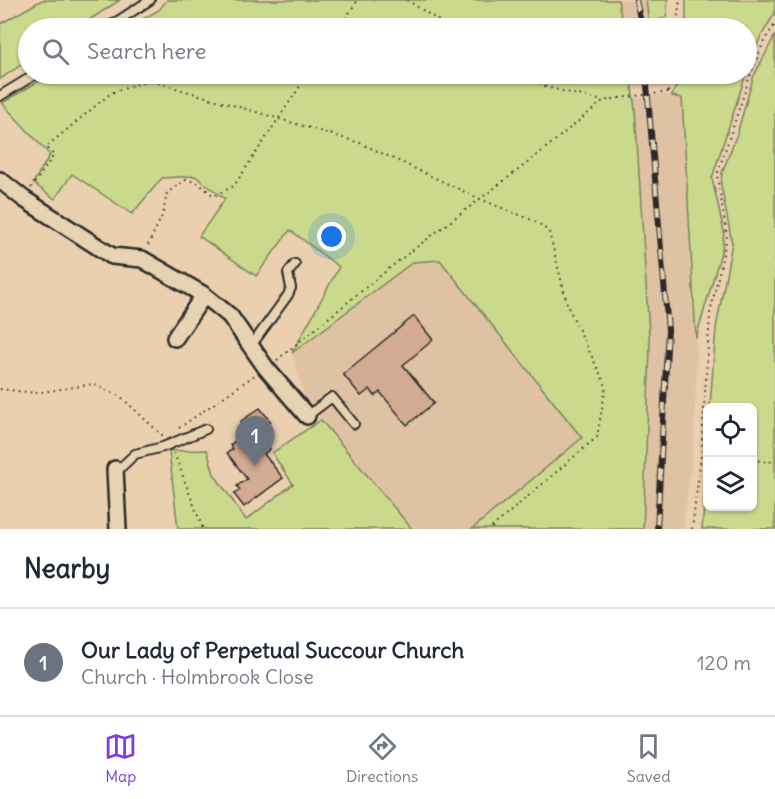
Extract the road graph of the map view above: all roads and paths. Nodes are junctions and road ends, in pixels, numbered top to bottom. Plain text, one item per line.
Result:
1 (150, 0) edge
2 (358, 0) edge
3 (407, 0) edge
4 (680, 0) edge
5 (122, 18) edge
6 (346, 18) edge
7 (435, 18) edge
8 (677, 18) edge
9 (775, 24) edge
10 (757, 58) edge
11 (20, 84) edge
12 (137, 84) edge
13 (162, 84) edge
14 (301, 84) edge
15 (541, 84) edge
16 (669, 84) edge
17 (747, 84) edge
18 (0, 96) edge
19 (603, 101) junction
20 (278, 119) junction
21 (0, 180) edge
22 (24, 199) junction
23 (480, 200) junction
24 (142, 259) junction
25 (295, 264) dead end
26 (204, 296) junction
27 (174, 338) dead end
28 (251, 346) junction
29 (266, 368) junction
30 (0, 389) edge
31 (307, 416) joint
32 (354, 424) dead end
33 (206, 429) dead end
34 (167, 441) junction
35 (701, 456) joint
36 (757, 460) edge
37 (775, 462) edge
38 (116, 470) joint
39 (118, 529) edge
40 (203, 529) edge
41 (490, 529) edge
42 (692, 529) edge

1 - 5 lane
2 - 6 path
3 - 7 path
4 - 8 path
9 - 10 path
11 - 18 lane
12 - 22 path
13 - 20 path
14 - 20 path
15 - 19 path
16 - 19 path, bridge
17 - 35 path
19 - 23 path
20 - 23 path
20 - 24 path
21 - 22 street
22 - 24 street
23 - 29 path
23 - 41 path
24 - 26 street
25 - 28 lane
26 - 27 street
26 - 28 street
28 - 29 street
29 - 31 street
29 - 34 path
30 - 34 path
31 - 32 lane
33 - 34 lane
34 - 38 lane
34 - 40 path
35 - 42 path
36 - 37 path
38 - 39 street

